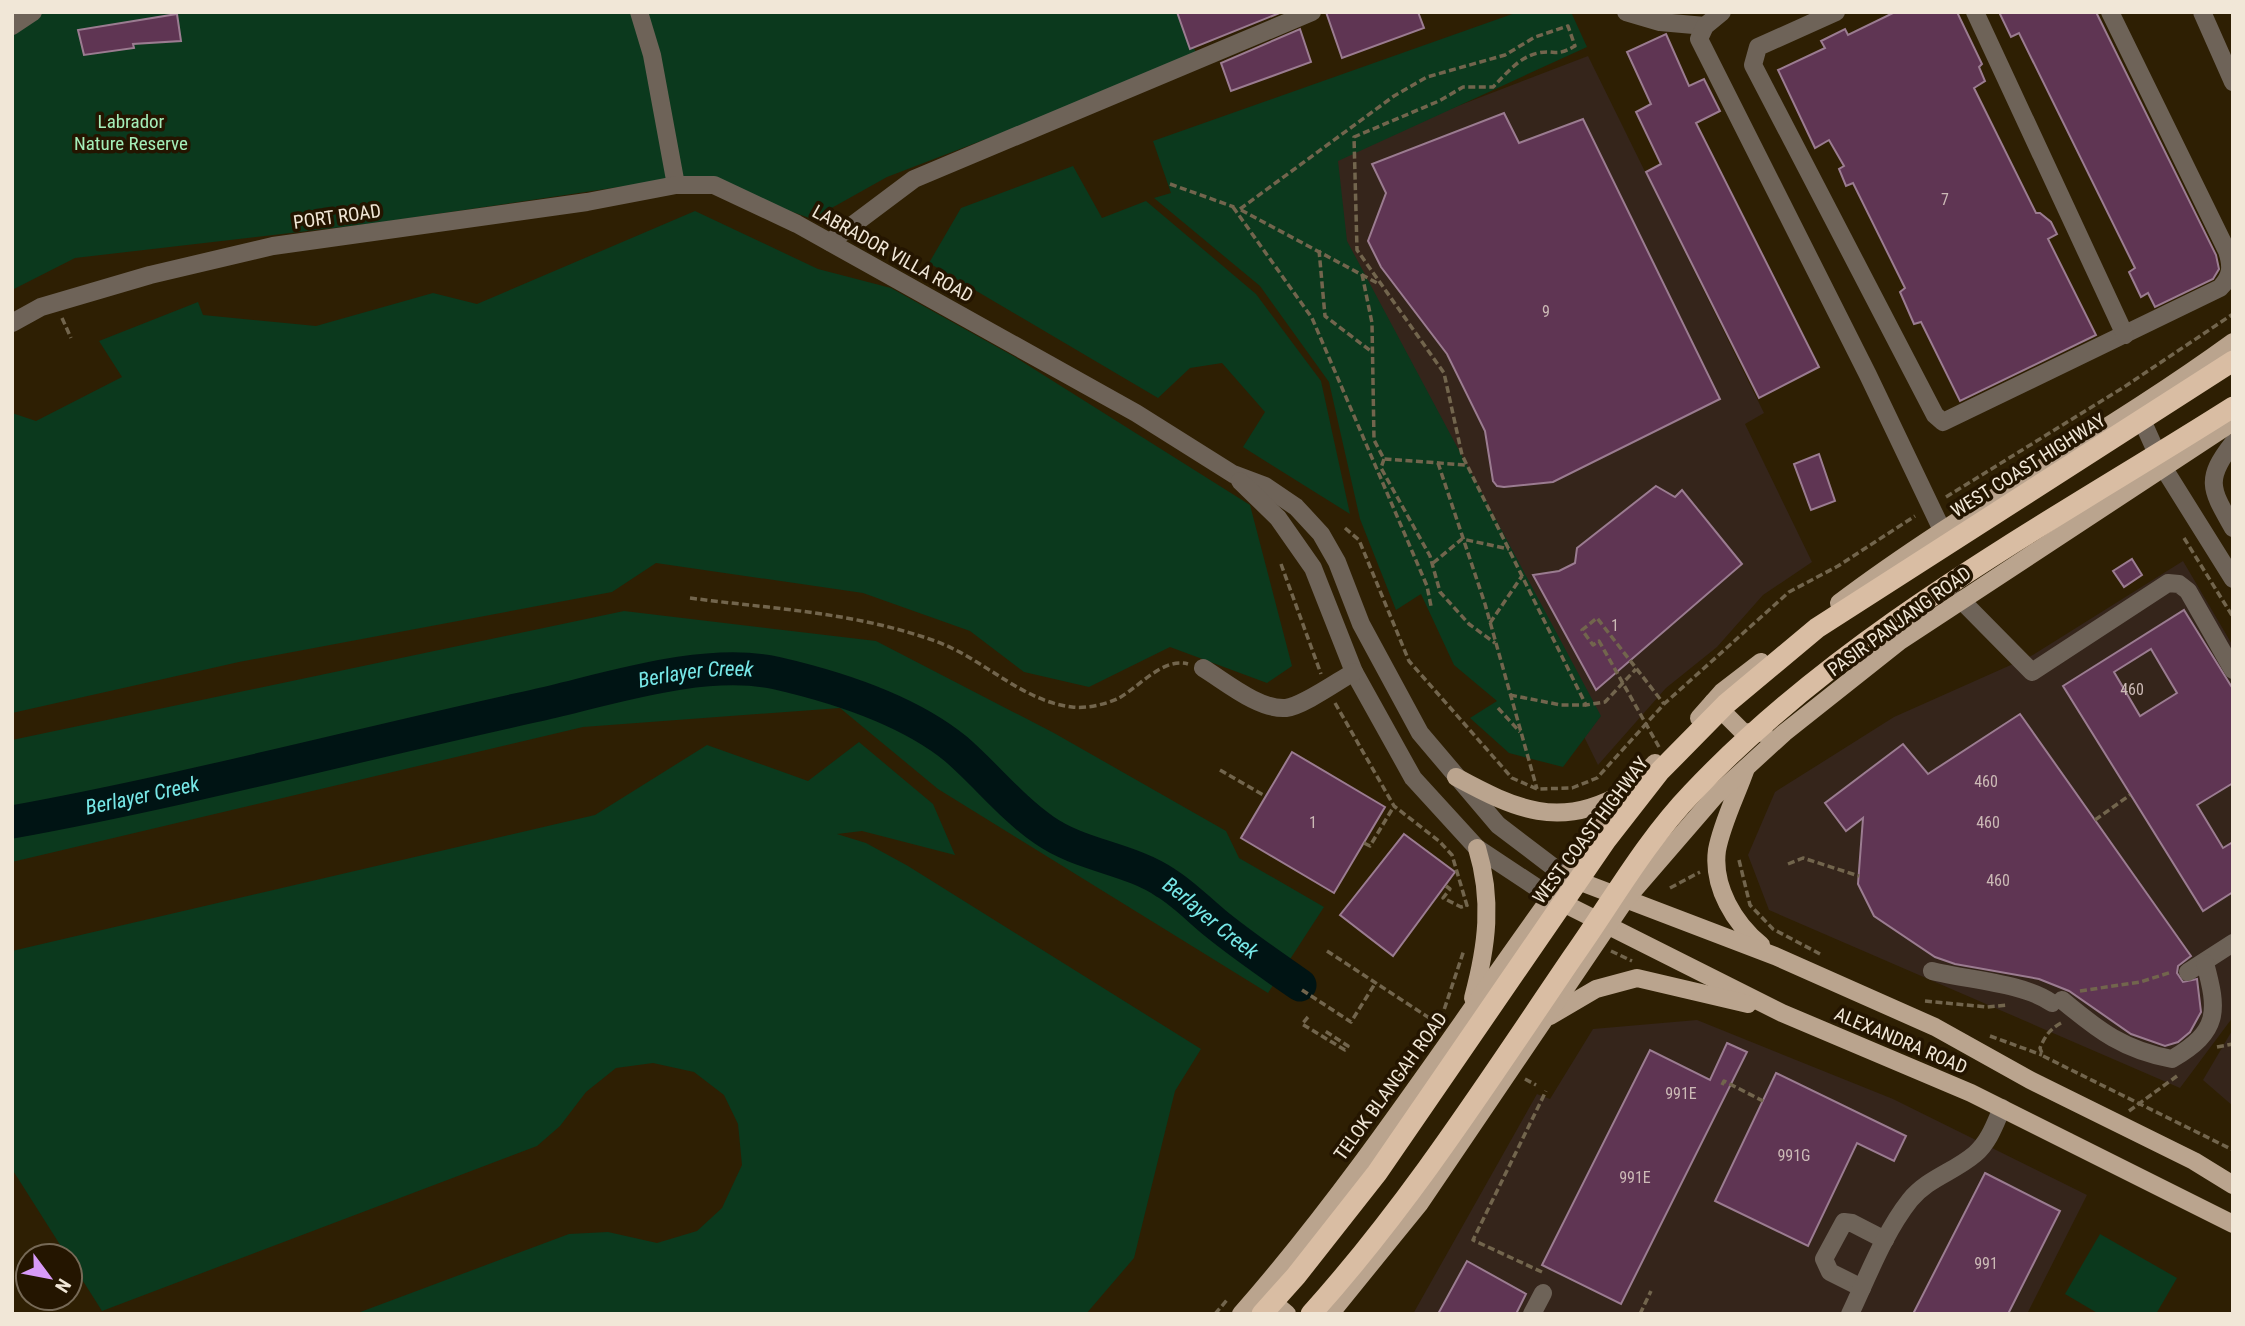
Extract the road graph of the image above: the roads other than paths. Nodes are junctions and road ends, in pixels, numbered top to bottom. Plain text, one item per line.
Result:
1 (33, 12) edge
2 (639, 12) edge
3 (1312, 12) edge
4 (1626, 12) edge
5 (1722, 12) edge
6 (1836, 12) edge
7 (1975, 12) edge
8 (2110, 12) edge
9 (2202, 12) edge
10 (12, 26) edge
11 (1702, 33) junction
12 (2233, 82) edge
13 (676, 185) junction
14 (830, 242) junction
15 (12, 323) edge
16 (2125, 335) junction
17 (2233, 342) edge
18 (2233, 361) edge
19 (2233, 407) edge
20 (2137, 409) junction
21 (2233, 422) edge
22 (2233, 443) edge
23 (2162, 467) junction
24 (1233, 474) junction
25 (2233, 528) edge
26 (1942, 530) junction
27 (2233, 579) edge
28 (1961, 600) junction
29 (1373, 648) junction
30 (1203, 668) road end
31 (1353, 668) junction
32 (2233, 670) edge
33 (1713, 702) junction
34 (1784, 733) junction
35 (1748, 764) junction
36 (1456, 777) junction
37 (1633, 787) junction
38 (1477, 848) junction
39 (1565, 876) junction
40 (1551, 897) junction
41 (1626, 898) junction
42 (1607, 926) junction
43 (2233, 943) edge
44 (1775, 956) junction
45 (2205, 963) junction
46 (1932, 971) dead end
47 (2188, 972) dead end
48 (1469, 1012) junction
49 (1782, 1013) junction
50 (1545, 1019) junction
51 (2002, 1108) junction
52 (2233, 1185) edge
53 (2233, 1224) edge
54 (1885, 1240) junction
55 (1862, 1289) junction
56 (1261, 1291) junction
57 (1543, 1293) dead end
58 (1241, 1314) edge
59 (1262, 1314) edge
60 (1287, 1314) edge
61 (1311, 1314) edge
62 (1330, 1314) edge
63 (1532, 1314) edge
64 (1850, 1314) edge

1 - 10 street
2 - 13 street
3 - 14 street
4 - 11 street
5 - 11 street
6 - 16 street
7 - 16 street
8 - 16 street
9 - 12 street
11 - 26 street
13 - 14 street, LABRADOR VILLA ROAD
13 - 15 street, PORT ROAD
14 - 24 street, LABRADOR VILLA ROAD
17 - 20 main road
18 - 59 highway, WEST COAST HIGHWAY
19 - 61 highway
20 - 23 street
20 - 26 main road
21 - 23 main road, PASIR PANJANG ROAD
22 - 25 street
23 - 27 street
23 - 28 main road, PASIR PANJANG ROAD
24 - 29 street, LABRADOR VILLA ROAD
24 - 31 street, LABRADOR VILLA ROAD
26 - 33 main road
28 - 32 street
28 - 34 main road, PASIR PANJANG ROAD
29 - 31 street
29 - 36 street, LABRADOR VILLA ROAD
30 - 31 street
31 - 38 street, LABRADOR VILLA ROAD
33 - 34 main road
33 - 37 main road
34 - 35 main road, PASIR PANJANG ROAD
35 - 41 main road, PASIR PANJANG ROAD
35 - 44 main road
36 - 37 main road
36 - 39 street, LABRADOR VILLA ROAD
37 - 39 main road
38 - 40 street, LABRADOR VILLA ROAD
38 - 48 main road
39 - 40 main road, TELOK BLANGAH ROAD
39 - 41 main road, ALEXANDRA ROAD
40 - 42 main road, ALEXANDRA ROAD
40 - 48 main road, TELOK BLANGAH ROAD
41 - 42 main road
41 - 44 main road, ALEXANDRA ROAD
42 - 49 main road, ALEXANDRA ROAD
42 - 50 main road
43 - 45 street
44 - 52 main road, ALEXANDRA ROAD
45 - 46 street
45 - 47 street
48 - 56 main road, TELOK BLANGAH ROAD
49 - 50 main road
49 - 51 main road, ALEXANDRA ROAD
50 - 62 main road
51 - 53 main road, ALEXANDRA ROAD
51 - 54 street
54 - 55 street
54 - 55 street
55 - 64 street
56 - 58 main road, TELOK BLANGAH ROAD
56 - 60 main road
57 - 63 street

